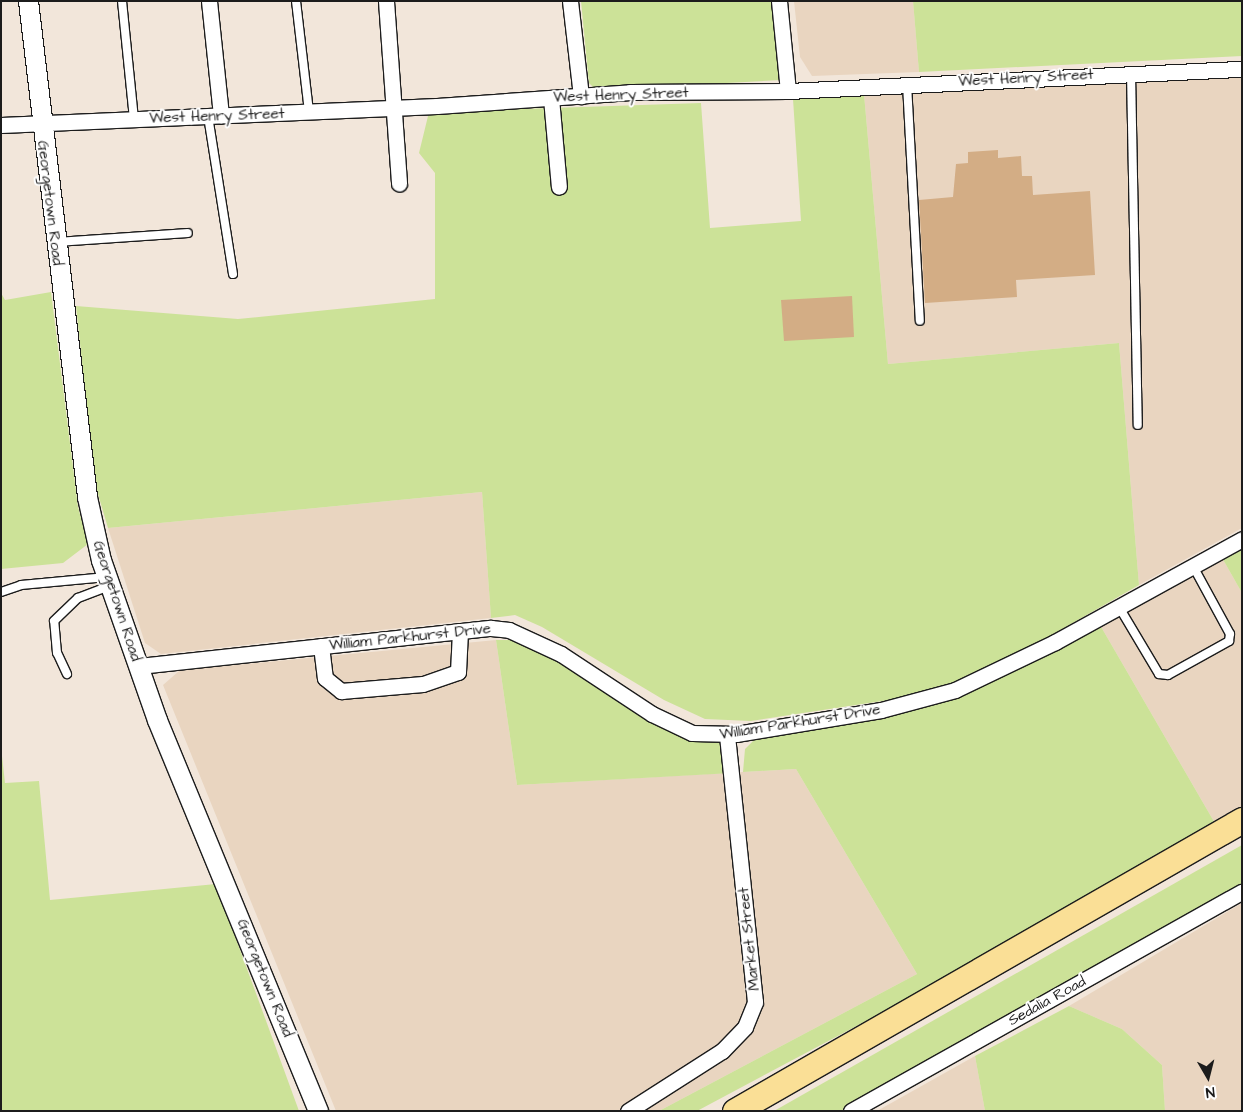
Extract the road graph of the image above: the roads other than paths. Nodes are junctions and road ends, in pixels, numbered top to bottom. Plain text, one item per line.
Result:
1 (28, 1) edge
2 (122, 1) edge
3 (209, 1) edge
4 (296, 1) edge
5 (386, 1) edge
6 (570, 1) edge
7 (779, 1) edge
8 (1242, 68) edge
9 (1131, 73) junction
10 (907, 84) junction
11 (788, 91) junction
12 (581, 96) junction
13 (551, 98) junction
14 (396, 108) junction
15 (309, 112) junction
16 (215, 116) junction
17 (134, 119) junction
18 (40, 123) junction
19 (1, 125) edge
20 (399, 184) dead end
21 (560, 187) dead end
22 (188, 234) dead end
23 (54, 242) junction
24 (233, 274) dead end
25 (920, 321) dead end
26 (1138, 425) dead end
27 (1242, 539) edge
28 (1193, 566) junction
29 (108, 582) junction
30 (1, 592) edge
31 (1119, 607) junction
32 (460, 631) junction
33 (321, 646) junction
34 (139, 666) junction
35 (67, 674) dead end
36 (727, 735) junction
37 (1242, 820) edge
38 (1242, 892) edge
39 (318, 1111) edge
40 (628, 1111) edge
41 (735, 1111) edge
42 (851, 1111) edge

1 - 18 street, Georgetown Road
2 - 17 lane
3 - 16 street
4 - 15 lane
5 - 14 street
6 - 12 street
7 - 11 street
8 - 9 street, West Henry Street
9 - 10 street, West Henry Street
9 - 26 lane
10 - 11 street, West Henry Street
10 - 25 lane
11 - 12 street, West Henry Street
12 - 13 street, West Henry Street
13 - 14 street, West Henry Street
13 - 21 street
14 - 15 street, West Henry Street
14 - 20 street
15 - 16 street, West Henry Street
16 - 17 street, West Henry Street
16 - 24 lane
17 - 18 street, West Henry Street
18 - 19 street, West Henry Street
18 - 23 street, Georgetown Road
22 - 23 lane
23 - 29 street, Georgetown Road
27 - 28 street, William Parkhurst Drive
28 - 31 street, William Parkhurst Drive
28 - 31 lane
29 - 30 lane
29 - 34 street, Georgetown Road
29 - 35 lane
31 - 36 street, William Parkhurst Drive
32 - 33 street, William Parkhurst Drive
32 - 33 street
32 - 36 street, William Parkhurst Drive
33 - 34 street, William Parkhurst Drive
34 - 39 street, Georgetown Road
36 - 40 street, Market Street
37 - 41 highway
38 - 42 street, Sedalia Road

